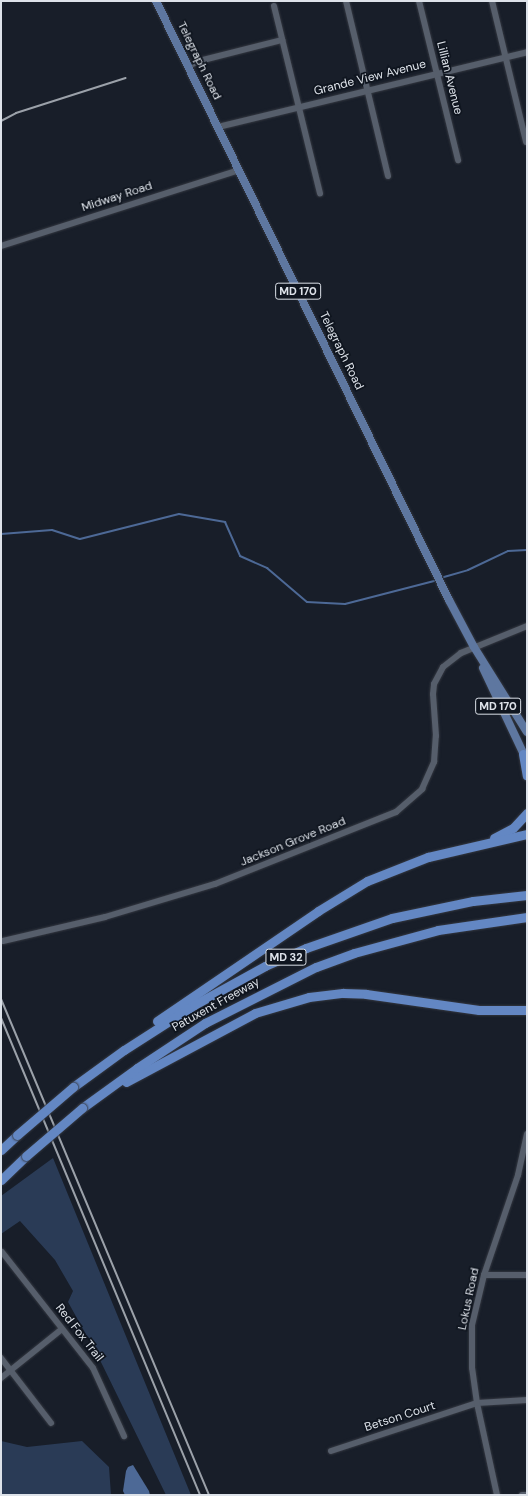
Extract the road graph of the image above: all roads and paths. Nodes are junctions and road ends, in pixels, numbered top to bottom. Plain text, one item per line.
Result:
1 (156, 1) edge
2 (346, 1) edge
3 (419, 1) edge
4 (492, 1) edge
5 (274, 6) dead end
6 (282, 40) junction
7 (527, 52) edge
8 (506, 57) junction
9 (188, 66) junction
10 (437, 73) junction
11 (368, 90) junction
12 (299, 107) junction
13 (218, 127) junction
14 (526, 142) edge
15 (458, 160) dead end
16 (239, 170) junction
17 (388, 176) dead end
18 (320, 193) dead end
19 (1, 246) edge
20 (527, 626) edge
21 (474, 647) junction
22 (527, 732) edge
23 (525, 758) edge
24 (527, 776) edge
25 (527, 813) edge
26 (527, 834) edge
27 (480, 844) junction
28 (527, 895) edge
29 (527, 917) edge
30 (4, 941) dead end
31 (527, 1010) edge
32 (95, 1070) junction
33 (85, 1106) junction
34 (527, 1134) edge
35 (1, 1150) edge
36 (1, 1180) edge
37 (2, 1252) dead end
38 (527, 1275) edge
39 (484, 1276) junction
40 (62, 1329) junction
41 (1, 1358) edge
42 (10, 1370) junction
43 (1, 1378) edge
44 (527, 1400) edge
45 (477, 1403) junction
46 (52, 1423) dead end
47 (124, 1436) dead end
48 (331, 1451) dead end
49 (496, 1495) edge
50 (522, 1495) edge
51 (527, 1495) edge

1 - 9 main road, Telegraph Road / MD 170
2 - 11 street
3 - 10 street, Lillian Avenue
4 - 8 street
5 - 6 street
6 - 9 street
6 - 12 street
7 - 8 street, Grande View Avenue
8 - 10 street, Grande View Avenue
8 - 14 street
9 - 13 main road, Telegraph Road / MD 170
10 - 11 street, Grande View Avenue
10 - 15 street, Lillian Avenue
11 - 12 street, Grande View Avenue
11 - 17 street
12 - 13 street, Grande View Avenue
12 - 18 street
13 - 16 main road, Telegraph Road / MD 170
16 - 19 street, Midway Road
16 - 21 main road, Telegraph Road / MD 170
20 - 21 street, Jackson Grove Road
21 - 22 main road, Telegraph Road / MD 170
21 - 23 main road, Telegraph Road / MD 170
21 - 30 street, Jackson Grove Road
23 - 24 highway
25 - 27 highway
26 - 27 highway
27 - 32 highway
28 - 32 highway, Patuxent Freeway / MD 32
29 - 33 highway, Patuxent Freeway / MD 32
31 - 33 highway
32 - 35 highway, Patuxent Freeway / MD 32, bridge
33 - 36 highway, Patuxent Freeway / MD 32, bridge
34 - 39 street, Lokus Road
37 - 40 street, Red Fox Trail
38 - 39 street
39 - 45 street, Lokus Road
40 - 42 street
40 - 47 street, Red Fox Trail
41 - 42 street
42 - 43 street
42 - 46 street
44 - 45 street, Betson Court
45 - 48 street, Betson Court
45 - 49 street, Lokus Road
50 - 51 street

